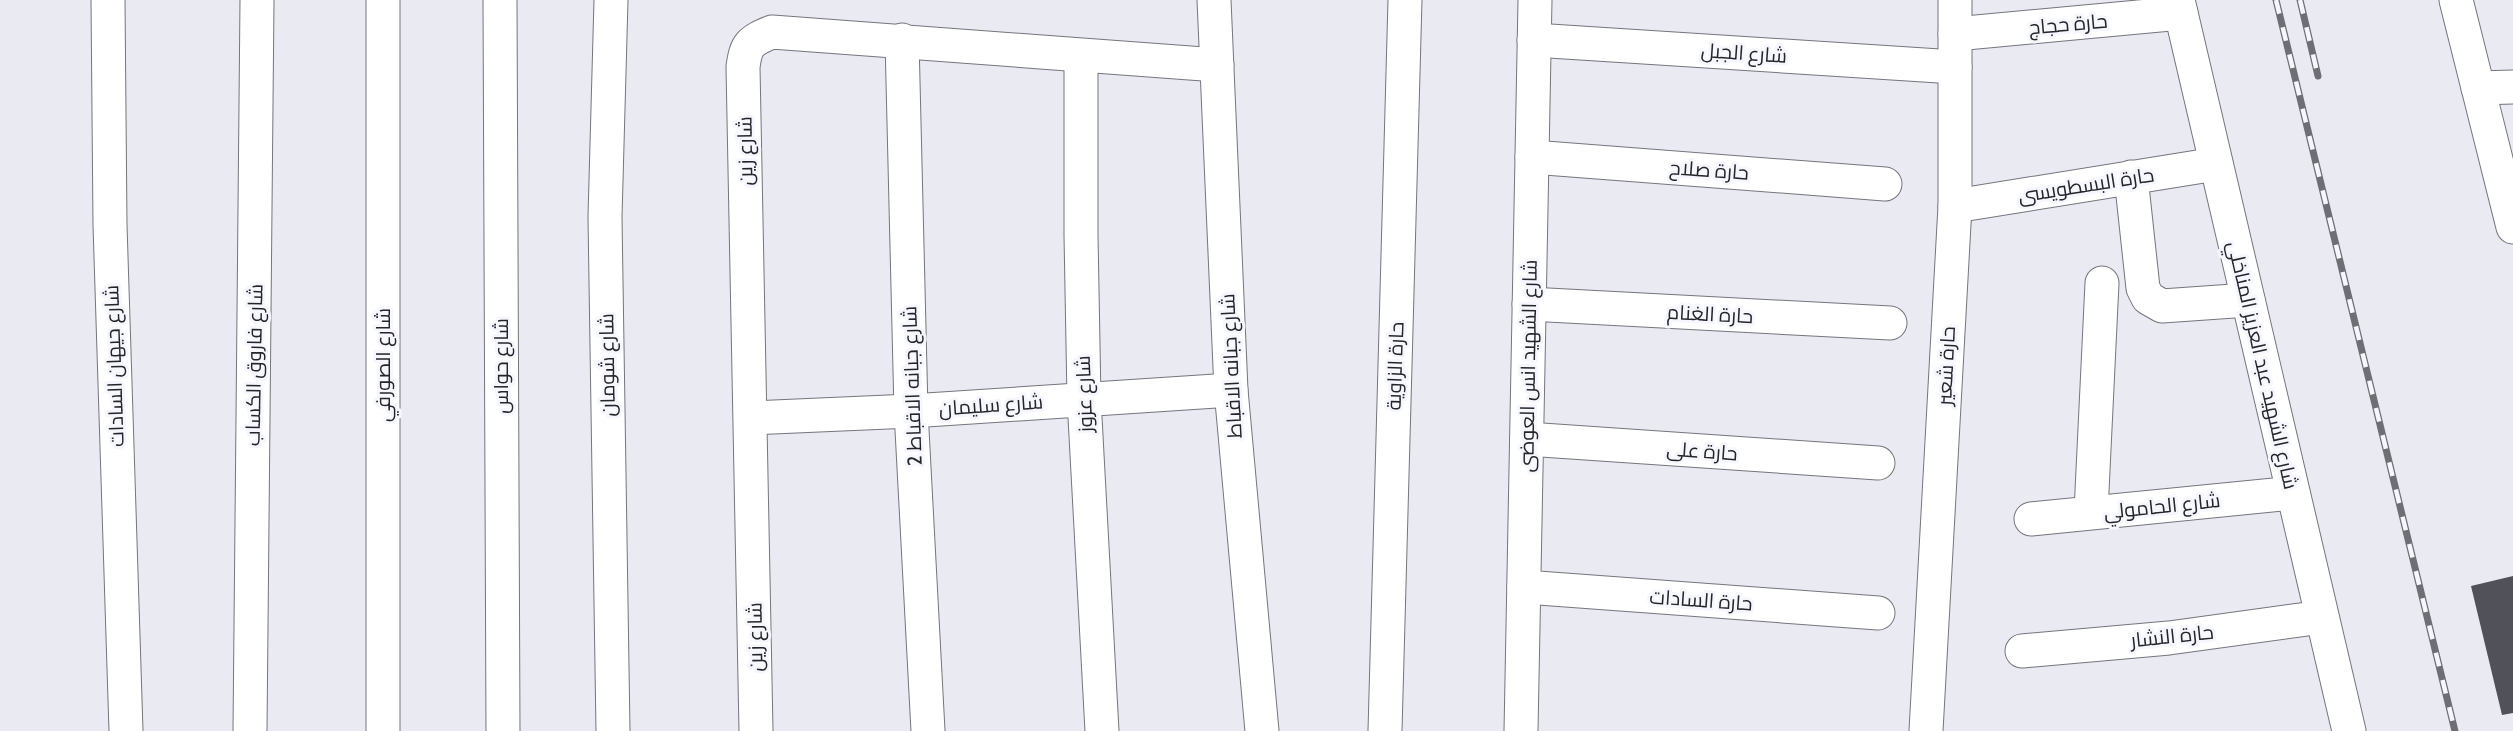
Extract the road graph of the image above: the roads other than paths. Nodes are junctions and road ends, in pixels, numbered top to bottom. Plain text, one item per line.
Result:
1 (108, 0) edge
2 (257, 0) edge
3 (383, 0) edge
4 (500, 0) edge
5 (611, 0) edge
6 (1214, 0) edge
7 (1405, 0) edge
8 (1535, 0) edge
9 (1955, 0) edge
10 (2456, 0) edge
11 (2180, 7) edge
12 (1955, 34) junction
13 (902, 40) junction
14 (1534, 40) junction
15 (1081, 56) junction
16 (1217, 65) junction
17 (1955, 67) junction
18 (2513, 87) edge
19 (2478, 88) junction
20 (1532, 157) junction
21 (2216, 164) junction
22 (2131, 177) junction
23 (1885, 184) dead end
24 (1955, 206) junction
25 (2513, 227) edge
26 (2102, 283) dead end
27 (2248, 300) junction
28 (1529, 304) junction
29 (1890, 323) dead end
30 (1231, 390) junction
31 (1083, 399) junction
32 (911, 411) junction
33 (751, 418) junction
34 (1527, 439) junction
35 (1878, 462) dead end
36 (2293, 493) junction
37 (2091, 512) junction
38 (2031, 519) dead end
39 (1524, 587) junction
40 (1878, 613) dead end
41 (2322, 617) junction
42 (2022, 651) dead end
43 (126, 731) edge
44 (250, 731) edge
45 (383, 731) edge
46 (502, 731) edge
47 (613, 731) edge
48 (756, 731) edge
49 (928, 731) edge
50 (1102, 731) edge
51 (1262, 731) edge
52 (1385, 731) edge
53 (1521, 731) edge
54 (1926, 731) edge
55 (2349, 731) edge

1 - 43 street, شارع جيهان السادات
2 - 44 street, شارع فاروق الكساب
3 - 45 street, شارع الصورفي
4 - 46 street, شارع حواس
5 - 47 street, شارع شومان
6 - 16 street, شارع جبانه الاقباط
7 - 52 street, حارة الزاوية
8 - 14 street, شارع الشهيد انس العوضى
9 - 12 street, حارة شعير
10 - 19 street
11 - 12 street, حارة حجاج
11 - 21 street, شارع الشهيد عبد العزيز المناخلي
12 - 17 street, حارة شعير
13 - 15 street, شارع زين
13 - 32 street, شارع جبانه الاقباط 2
13 - 33 street, شارع زين
14 - 17 street, شارع الجبل
14 - 20 street, شارع الشهيد انس العوضى
15 - 16 street, شارع زين
15 - 31 street, شارع عزوز
16 - 30 street, شارع جبانه الاقباط
17 - 24 street, حارة شعير
18 - 19 street
19 - 25 street
20 - 23 street, حارة صلاح
20 - 28 street, شارع الشهيد انس العوضى
21 - 22 street, حارة البسطويسى
21 - 27 street, شارع الشهيد عبد العزيز المناخلي
22 - 24 street, حارة البسطويسى
22 - 27 street
24 - 54 street, حارة شعير
26 - 37 street
27 - 36 street, شارع الشهيد عبد العزيز المناخلي
28 - 29 street, حارة الغنام
28 - 34 street, شارع الشهيد انس العوضى
30 - 31 street, شارع سليمان
30 - 51 street, شارع جبانه الاقباط
31 - 32 street, شارع سليمان
31 - 50 street, شارع عزوز
32 - 33 street, شارع سليمان
32 - 49 street, شارع جبانه الاقباط 2
33 - 48 street, شارع زين
34 - 35 street, حارة على
34 - 39 street, شارع الشهيد انس العوضى
36 - 37 street, شارع الحامولي
36 - 41 street, شارع الشهيد عبد العزيز المناخلي
37 - 38 street, شارع الحامولي
39 - 40 street, حارة السادات
39 - 53 street, شارع الشهيد انس العوضى
41 - 42 street, حارة النشار
41 - 55 street, شارع الشهيد عبد العزيز المناخلي

